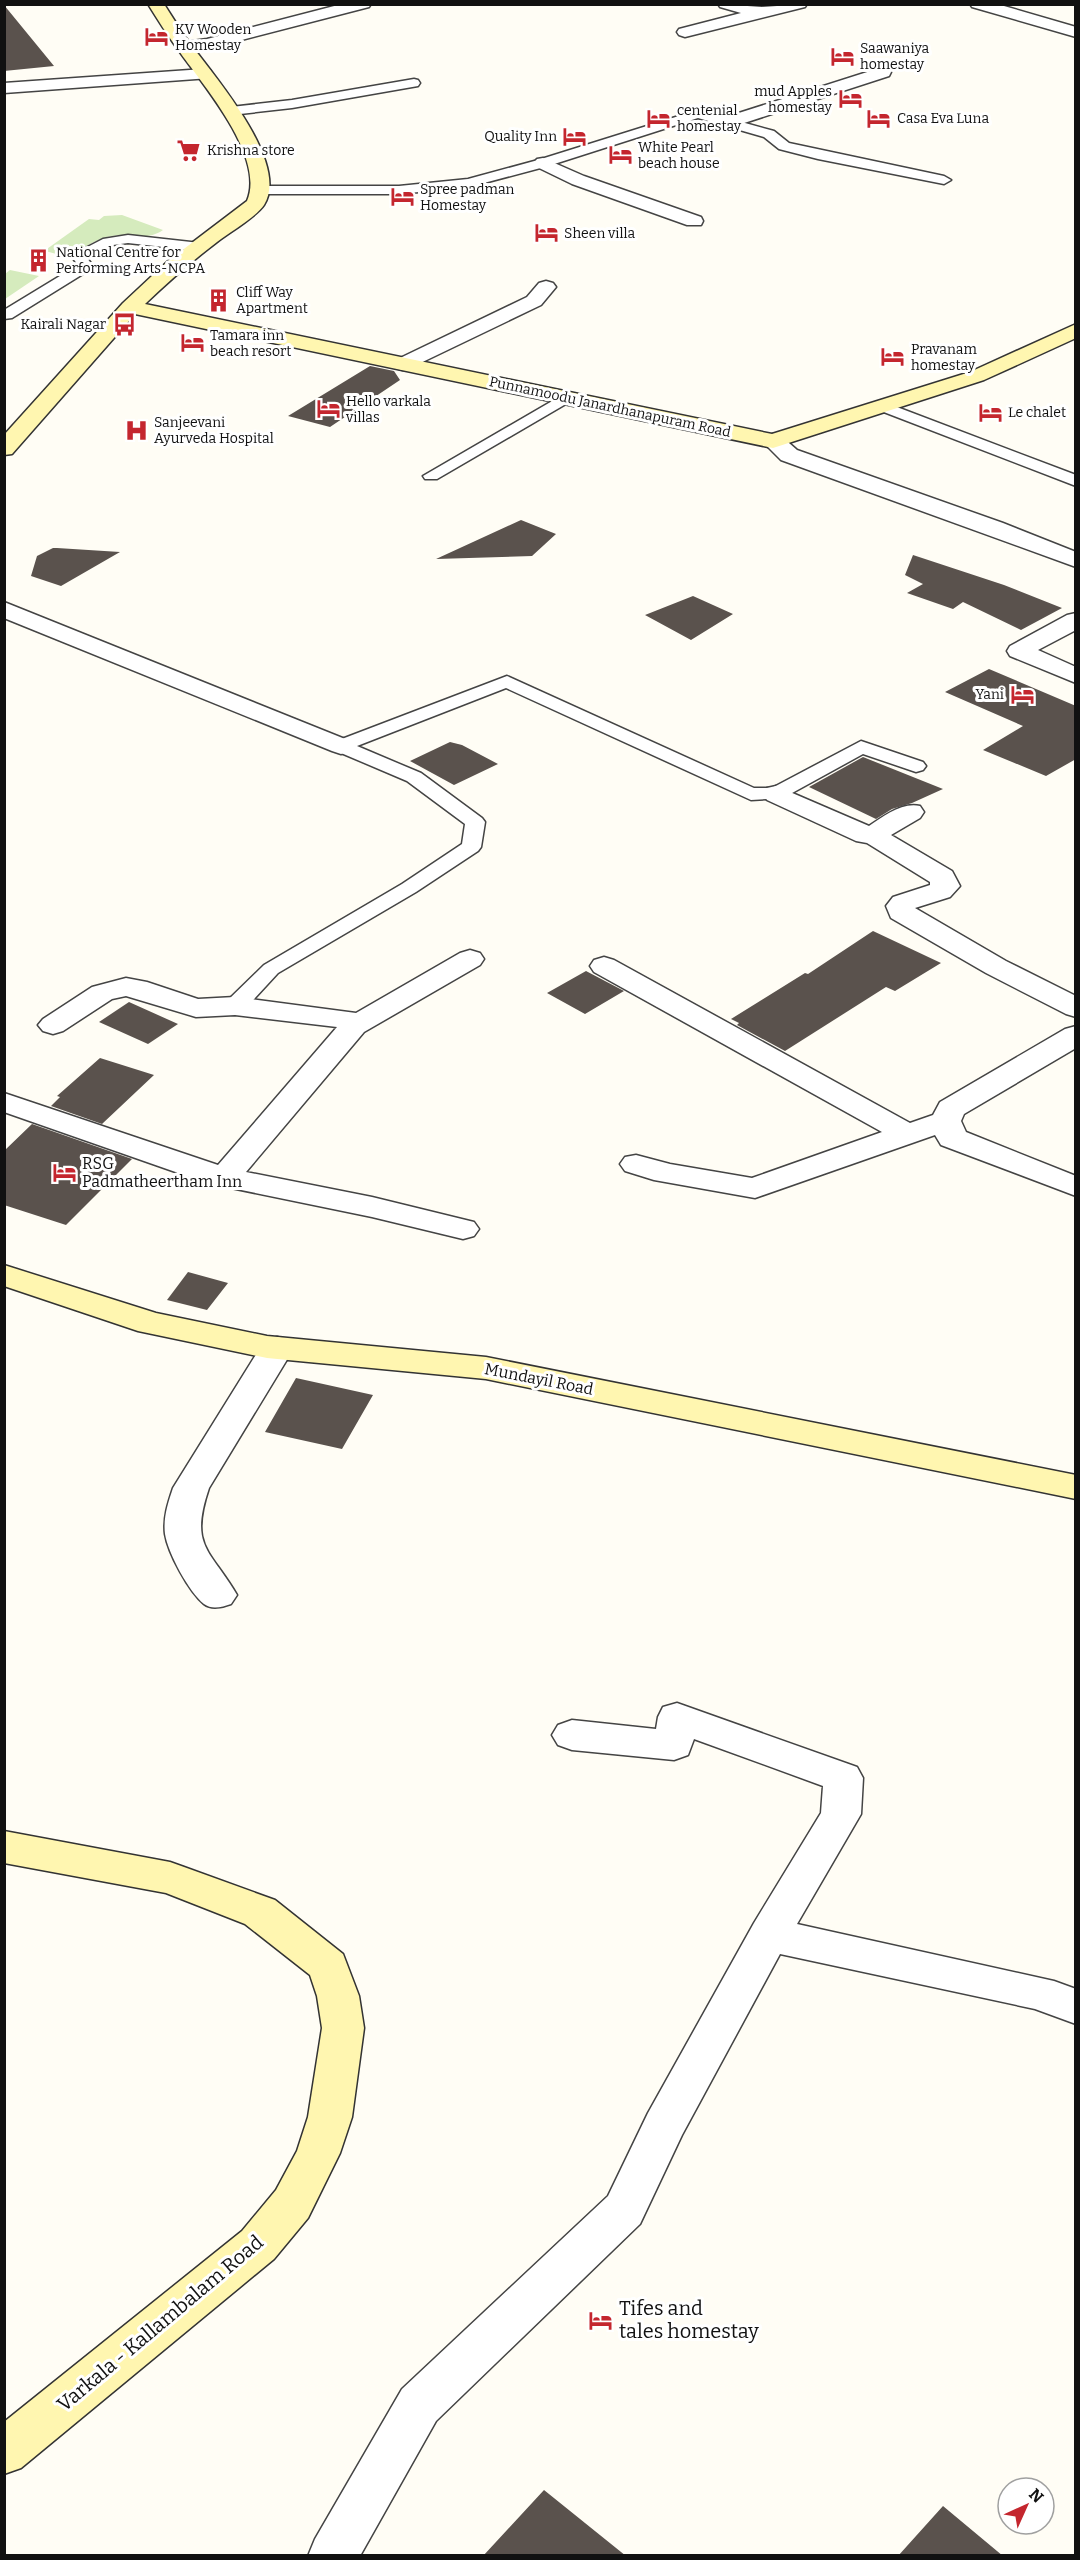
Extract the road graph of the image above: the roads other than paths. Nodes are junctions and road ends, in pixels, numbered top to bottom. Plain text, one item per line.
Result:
1 (156, 4) edge
2 (363, 4) edge
3 (726, 4) edge
4 (799, 4) edge
5 (978, 4) edge
6 (758, 14) junction
7 (685, 32) dead end
8 (1076, 32) edge
9 (184, 47) junction
10 (883, 72) dead end
11 (204, 74) junction
12 (414, 83) dead end
13 (4, 88) edge
14 (231, 111) junction
15 (729, 122) junction
16 (543, 163) junction
17 (944, 180) dead end
18 (261, 190) junction
19 (694, 221) dead end
20 (200, 247) junction
21 (546, 287) dead end
22 (130, 307) junction
23 (7, 315) dead end
24 (1076, 330) edge
25 (403, 364) junction
26 (566, 398) junction
27 (881, 406) junction
28 (773, 441) junction
29 (4, 449) edge
30 (431, 476) dead end
31 (1076, 481) edge
32 (1076, 560) edge
33 (4, 609) edge
34 (1076, 620) edge
35 (1076, 676) edge
36 (341, 746) junction
37 (916, 766) dead end
38 (776, 794) junction
39 (911, 812) dead end
40 (876, 837) junction
41 (470, 959) dead end
42 (604, 966) dead end
43 (235, 1005) junction
44 (1076, 1008) edge
45 (53, 1025) dead end
46 (354, 1026) junction
47 (1076, 1035) edge
48 (4, 1102) edge
49 (946, 1122) junction
50 (908, 1134) junction
51 (636, 1164) dead end
52 (218, 1176) junction
53 (1076, 1187) edge
54 (463, 1229) dead end
55 (4, 1275) edge
56 (277, 1348) junction
57 (1076, 1488) edge
58 (218, 1595) dead end
59 (572, 1735) dead end
60 (4, 1847) edge
61 (769, 1935) junction
62 (1076, 2007) edge
63 (4, 2452) edge
64 (333, 2556) edge

1 - 9 main road
2 - 9 street
3 - 6 street
4 - 6 street
5 - 8 street
6 - 7 street
9 - 11 main road
10 - 15 street
11 - 13 street
11 - 14 main road
12 - 14 lane
14 - 18 main road
15 - 16 lane
15 - 17 lane
16 - 18 lane
16 - 19 street
18 - 20 main road
20 - 22 main road
20 - 23 lane
21 - 25 street
22 - 25 main road, Punnamoodu Janardhanapuram Road
22 - 29 main road
24 - 27 main road, Punnamoodu Janardhanapuram Road
25 - 26 main road, Punnamoodu Janardhanapuram Road
26 - 28 main road, Punnamoodu Janardhanapuram Road
26 - 30 lane
27 - 28 main road, Punnamoodu Janardhanapuram Road
27 - 31 lane
28 - 32 street
33 - 36 street
34 - 35 street
36 - 38 lane
36 - 43 lane
37 - 38 lane
38 - 40 street
39 - 40 street
40 - 44 street
41 - 46 street
42 - 50 street
43 - 45 street
43 - 46 street
46 - 52 street
47 - 49 street
48 - 52 street
49 - 50 street
49 - 53 street
50 - 51 street
52 - 54 street
55 - 56 main road, Mundayil Road
56 - 57 main road, Mundayil Road
56 - 58 street
59 - 61 street
60 - 63 main road, Varkala - Kallambalam Road
61 - 62 street
61 - 64 street

